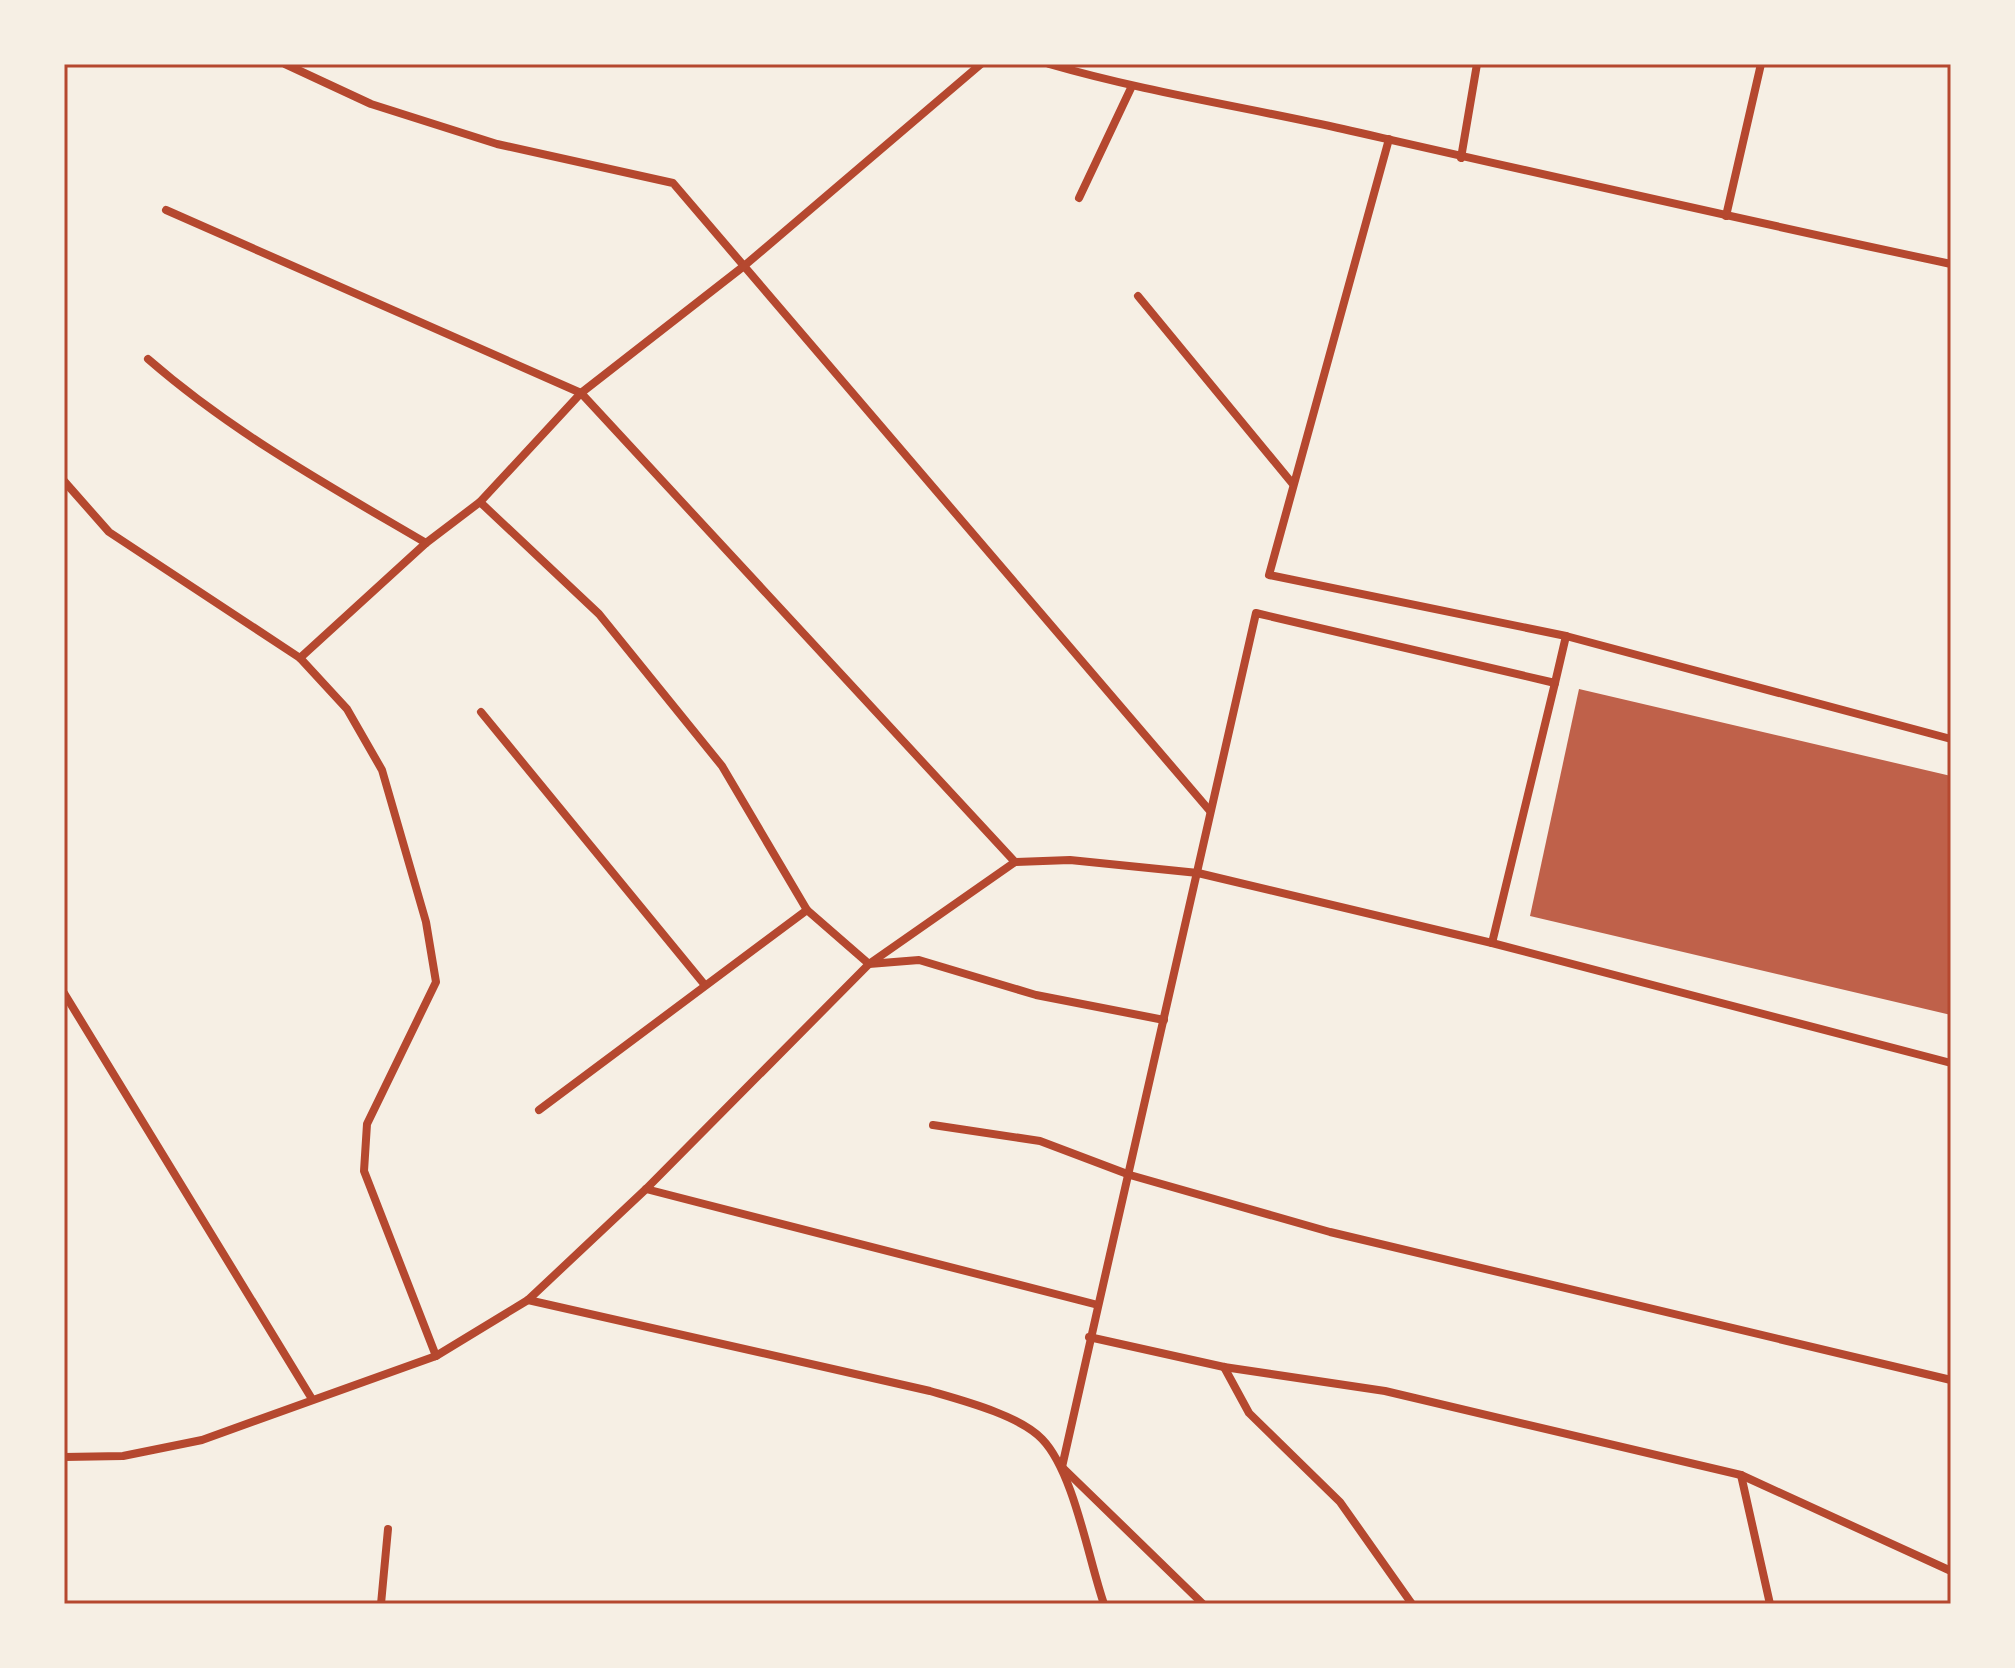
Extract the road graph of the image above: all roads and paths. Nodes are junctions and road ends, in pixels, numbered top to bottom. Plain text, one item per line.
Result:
1 (285, 64) edge
2 (981, 64) edge
3 (1049, 64) edge
4 (1477, 64) edge
5 (1761, 64) edge
6 (1131, 88) junction
7 (1389, 139) junction
8 (1461, 158) junction
9 (1079, 198) dead end
10 (166, 210) dead end
11 (1726, 216) junction
12 (1951, 264) edge
13 (744, 266) junction
14 (1138, 296) dead end
15 (148, 359) dead end
16 (581, 393) junction
17 (64, 481) edge
18 (1292, 483) junction
19 (480, 502) junction
20 (426, 543) junction
21 (1566, 636) junction
22 (300, 658) junction
23 (1555, 683) junction
24 (481, 712) dead end
25 (1951, 739) edge
26 (1210, 811) junction
27 (1015, 862) junction
28 (1198, 873) junction
29 (807, 910) junction
30 (1492, 943) junction
31 (869, 964) junction
32 (704, 984) junction
33 (64, 993) edge
34 (1164, 1020) junction
35 (1951, 1063) edge
36 (539, 1110) dead end
37 (933, 1125) dead end
38 (1130, 1175) junction
39 (646, 1189) junction
40 (528, 1300) junction
41 (1098, 1305) junction
42 (1089, 1337) junction
43 (436, 1356) junction
44 (1224, 1367) junction
45 (1951, 1380) edge
46 (312, 1399) junction
47 (64, 1457) edge
48 (1062, 1467) junction
49 (1741, 1475) junction
50 (388, 1529) dead end
51 (1951, 1571) edge
52 (381, 1604) edge
53 (1104, 1604) edge
54 (1203, 1604) edge
55 (1412, 1604) edge
56 (1770, 1604) edge

1 - 13 street
2 - 13 street
3 - 6 street
4 - 8 street
5 - 11 street
6 - 7 street
6 - 9 street
7 - 8 street
7 - 18 street
8 - 11 street
10 - 16 street
11 - 12 street
13 - 16 street
13 - 26 street
14 - 18 street
15 - 20 street
16 - 19 street
16 - 27 street
17 - 22 street
18 - 21 street
19 - 20 street
19 - 29 street
20 - 22 street
21 - 23 street
21 - 25 street
22 - 43 street
23 - 26 street
23 - 30 street
24 - 32 street
26 - 28 street
27 - 28 street
27 - 31 street
28 - 30 street
28 - 34 street
29 - 31 street
29 - 32 street
30 - 35 street
31 - 34 street
31 - 39 street
32 - 36 street
33 - 46 street
34 - 38 street
37 - 38 street
38 - 41 street
38 - 45 street
39 - 40 street
39 - 41 street
40 - 43 street
40 - 48 street
41 - 42 street
42 - 44 street
42 - 48 street
43 - 46 street
44 - 49 street
44 - 55 street
46 - 47 street
48 - 53 street
48 - 54 street
49 - 51 street
49 - 56 street
50 - 52 street

